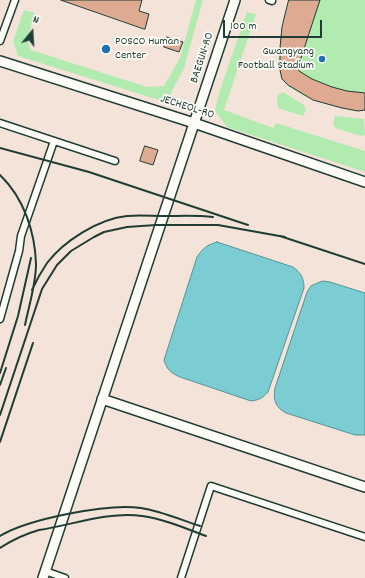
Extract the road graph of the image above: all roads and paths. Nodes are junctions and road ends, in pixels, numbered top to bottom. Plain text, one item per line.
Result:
1 (15, 0) edge
2 (235, 0) edge
3 (0, 41) edge
4 (0, 61) edge
5 (0, 123) edge
6 (194, 123) junction
7 (54, 141) junction
8 (115, 161) dead end
9 (365, 182) edge
10 (0, 319) edge
11 (102, 399) junction
12 (365, 487) edge
13 (365, 537) edge
14 (44, 575) edge
15 (65, 578) edge
16 (181, 578) edge

1 - 3 street
2 - 6 street, BAEGUN-RO
4 - 6 street, JECHEOL-RO
5 - 7 street
6 - 9 street, JECHEOL-RO
6 - 11 street, BAEGUN-RO
7 - 8 street
7 - 10 street
11 - 12 street
11 - 14 street, BAEGUN-RO
13 - 16 street
14 - 15 street

